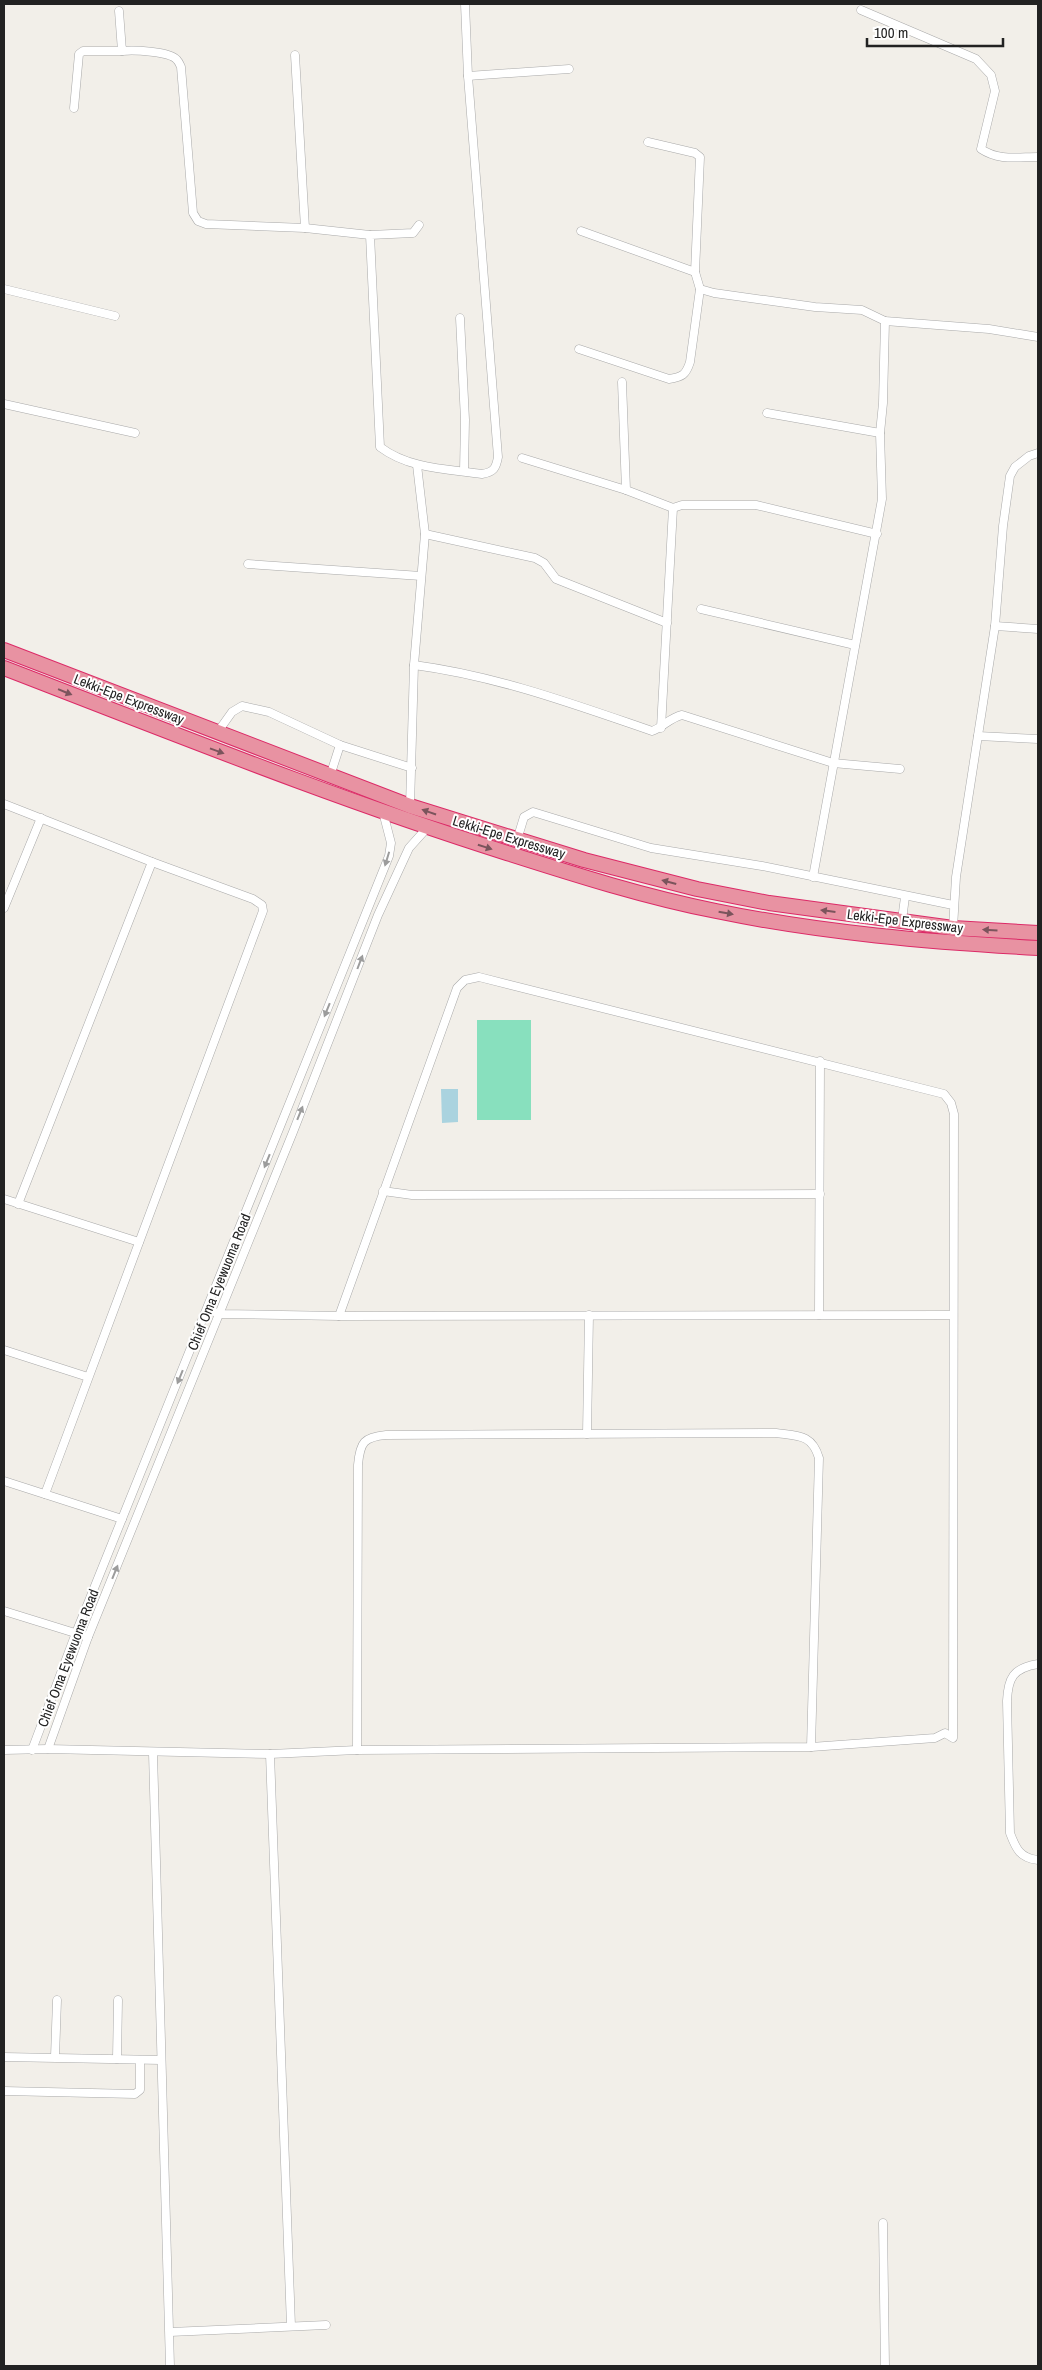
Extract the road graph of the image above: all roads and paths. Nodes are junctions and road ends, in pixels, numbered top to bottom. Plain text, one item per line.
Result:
1 (465, 4) edge
2 (861, 10) dead end
3 (119, 11) dead end
4 (122, 51) junction
5 (295, 55) dead end
6 (569, 69) dead end
7 (468, 76) junction
8 (74, 108) dead end
9 (648, 142) dead end
10 (1038, 157) edge
11 (419, 225) dead end
12 (305, 228) junction
13 (580, 231) dead end
14 (370, 235) junction
15 (695, 272) junction
16 (4, 289) edge
17 (700, 289) junction
18 (114, 316) dead end
19 (460, 318) dead end
20 (885, 321) junction
21 (1038, 337) edge
22 (579, 350) dead end
23 (622, 382) dead end
24 (4, 404) edge
25 (767, 413) dead end
26 (880, 432) junction
27 (135, 433) dead end
28 (1038, 453) edge
29 (522, 458) dead end
30 (416, 465) junction
31 (464, 471) junction
32 (626, 490) junction
33 (673, 508) junction
34 (426, 534) junction
35 (877, 534) junction
36 (248, 564) dead end
37 (421, 576) junction
38 (701, 609) dead end
39 (667, 623) junction
40 (995, 626) junction
41 (1038, 629) edge
42 (855, 645) junction
43 (4, 650) edge
44 (414, 665) junction
45 (4, 668) edge
46 (48, 668) junction
47 (42, 683) junction
48 (661, 728) junction
49 (217, 733) junction
50 (978, 736) junction
51 (1038, 739) edge
52 (340, 745) junction
53 (833, 763) junction
54 (412, 768) junction
55 (900, 769) dead end
56 (330, 776) junction
57 (4, 804) edge
58 (410, 806) junction
59 (383, 812) junction
60 (41, 818) junction
61 (427, 828) junction
62 (517, 840) junction
63 (152, 862) junction
64 (812, 877) junction
65 (905, 897) junction
66 (953, 905) junction
67 (4, 908) edge
68 (902, 920) junction
69 (953, 928) junction
70 (1038, 933) edge
71 (1038, 948) edge
72 (820, 1061) junction
73 (383, 1191) junction
74 (820, 1194) junction
75 (4, 1199) edge
76 (18, 1204) junction
77 (138, 1242) junction
78 (208, 1309) junction
79 (219, 1314) junction
80 (589, 1315) junction
81 (819, 1315) junction
82 (953, 1315) junction
83 (339, 1316) junction
84 (4, 1350) edge
85 (88, 1377) junction
86 (587, 1434) junction
87 (4, 1481) edge
88 (45, 1494) junction
89 (122, 1519) junction
90 (4, 1611) edge
91 (76, 1634) junction
92 (88, 1637) junction
93 (1038, 1664) edge
94 (811, 1746) junction
95 (48, 1749) junction
96 (4, 1750) edge
97 (32, 1750) junction
98 (357, 1750) junction
99 (153, 1753) junction
100 (270, 1754) junction
101 (1038, 1860) edge
102 (57, 2000) dead end
103 (118, 2000) dead end
104 (4, 2056) edge
105 (55, 2057) junction
106 (117, 2059) junction
107 (140, 2060) junction
108 (161, 2060) junction
109 (4, 2091) edge
110 (883, 2223) dead end
111 (326, 2325) dead end
112 (291, 2326) junction
113 (170, 2332) junction
114 (170, 2366) edge
115 (885, 2366) edge

1 - 7 street
2 - 10 street
3 - 4 street
4 - 8 street
4 - 12 street
5 - 12 street
6 - 7 street
7 - 31 street
9 - 15 street
11 - 14 street
12 - 14 street
13 - 15 street
14 - 30 street
15 - 17 street
16 - 18 street
17 - 20 street
17 - 22 street
19 - 31 street
20 - 21 street
20 - 26 street
23 - 32 street
24 - 27 street
25 - 26 street
26 - 35 street
28 - 40 street
29 - 32 street
30 - 31 street
30 - 34 street
32 - 33 street
33 - 35 street
33 - 39 street
34 - 37 street
34 - 39 street
35 - 42 street
36 - 37 street
37 - 44 street
38 - 42 street
39 - 48 street
40 - 41 street
40 - 50 street
42 - 53 street
43 - 46 highway, Lekki-Epe Expressway
44 - 48 street
44 - 54 street
45 - 47 highway, Lekki-Epe Expressway
46 - 47 highway
46 - 49 highway, Lekki-Epe Expressway
47 -> 59 highway, Lekki-Epe Expressway
48 - 53 street
49 - 52 street
49 - 56 highway, Lekki-Epe Expressway
50 - 51 street
50 - 66 street
52 - 54 street
52 - 56 street
53 - 55 street
53 - 64 street
54 - 58 street
56 - 58 highway, Lekki-Epe Expressway
57 - 60 street
62 -> 58 highway, Lekki-Epe Expressway
59 - 61 highway, Lekki-Epe Expressway
59 -> 78 street, Chief Oma Eyewuoma Road
60 - 63 street
60 - 67 street
61 -> 71 highway, Lekki-Epe Expressway
79 -> 61 street, Chief Oma Eyewuoma Road
62 - 64 street
68 -> 62 highway, Lekki-Epe Expressway
63 - 76 street
63 - 77 street
64 - 65 street
65 - 66 street
65 - 68 street
66 - 69 street
68 - 69 highway, Lekki-Epe Expressway
70 -> 69 highway, Lekki-Epe Expressway
72 - 73 street
72 - 74 street
72 - 82 street
73 - 74 street
73 - 83 street
74 - 81 street
75 - 76 street
76 - 77 street
77 - 85 street
78 - 79 street
78 -> 89 street, Chief Oma Eyewuoma Road
79 - 83 street
92 -> 79 street, Chief Oma Eyewuoma Road
80 - 81 street
80 - 83 street
80 - 86 street
81 - 82 street
82 - 94 street
84 - 85 street
85 - 88 street
86 - 94 street
86 - 98 street
87 - 88 street
88 - 89 street
89 - 91 street, Chief Oma Eyewuoma Road
90 - 91 street
91 - 92 street
91 - 97 street, Chief Oma Eyewuoma Road
92 - 95 street, Chief Oma Eyewuoma Road
93 - 101 street
94 - 98 street
95 - 97 street
95 - 99 street
96 - 97 street
98 - 100 street
99 - 100 street
99 - 108 street
100 - 112 street
102 - 105 street
103 - 106 street
104 - 105 street
105 - 106 street
106 - 107 street
107 - 108 street
107 - 109 street
108 - 113 street
110 - 115 street
111 - 112 street
112 - 113 street
113 - 114 street

